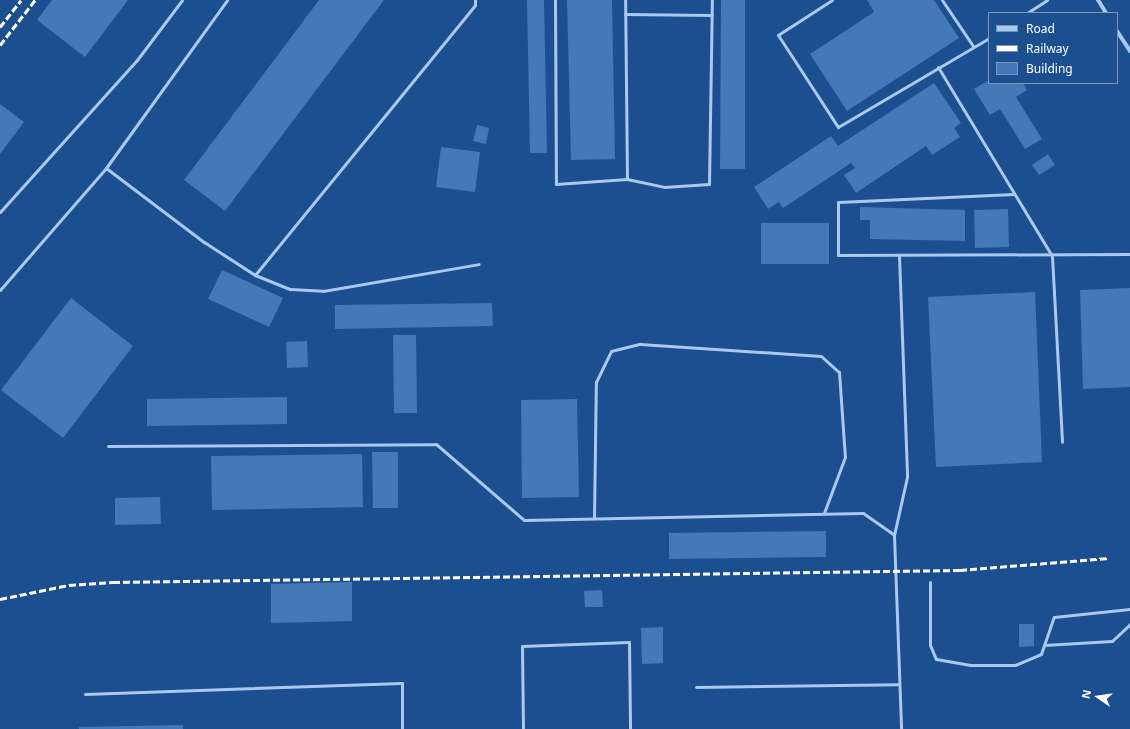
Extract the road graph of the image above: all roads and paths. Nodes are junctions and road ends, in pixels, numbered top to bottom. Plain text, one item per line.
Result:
1 (182, 0) edge
2 (227, 0) edge
3 (475, 0) edge
4 (555, 0) edge
5 (625, 0) edge
6 (712, 0) edge
7 (832, 0) edge
8 (942, 0) edge
9 (1047, 0) edge
10 (1098, 0) edge
11 (1029, 12) edge
12 (1105, 12) edge
13 (625, 14) junction
14 (712, 15) junction
15 (1118, 33) edge
16 (988, 38) edge
17 (973, 46) junction
18 (1130, 51) edge
19 (938, 67) junction
20 (106, 168) junction
21 (627, 179) junction
22 (1014, 194) junction
23 (0, 212) edge
24 (1130, 254) edge
25 (899, 255) junction
26 (1052, 256) junction
27 (479, 264) dead end
28 (255, 275) junction
29 (0, 290) edge
30 (1062, 442) dead end
31 (108, 446) dead end
32 (824, 513) junction
33 (594, 517) junction
34 (894, 535) junction
35 (930, 582) dead end
36 (1130, 609) edge
37 (1130, 624) edge
38 (1044, 645) junction
39 (899, 684) junction
40 (696, 687) dead end
41 (85, 694) dead end
42 (402, 729) edge
43 (523, 729) edge
44 (630, 729) edge
45 (901, 729) edge

1 - 23 lane
2 - 20 lane
3 - 28 lane
4 - 21 lane
5 - 13 lane
6 - 14 lane
7 - 19 lane
8 - 17 lane
9 - 11 lane
10 - 12 street
13 - 14 lane
13 - 21 lane
14 - 21 lane
15 - 18 street
16 - 17 lane
17 - 19 lane
19 - 22 lane
20 - 28 lane
20 - 29 lane
22 - 25 lane
22 - 26 lane
24 - 26 lane
25 - 26 lane
25 - 34 lane
26 - 30 lane
27 - 28 lane
31 - 33 lane
32 - 33 lane
32 - 33 lane
32 - 34 lane
34 - 39 lane
35 - 38 lane
36 - 38 lane
37 - 38 lane
39 - 40 lane
39 - 45 lane
41 - 42 lane
43 - 44 lane

